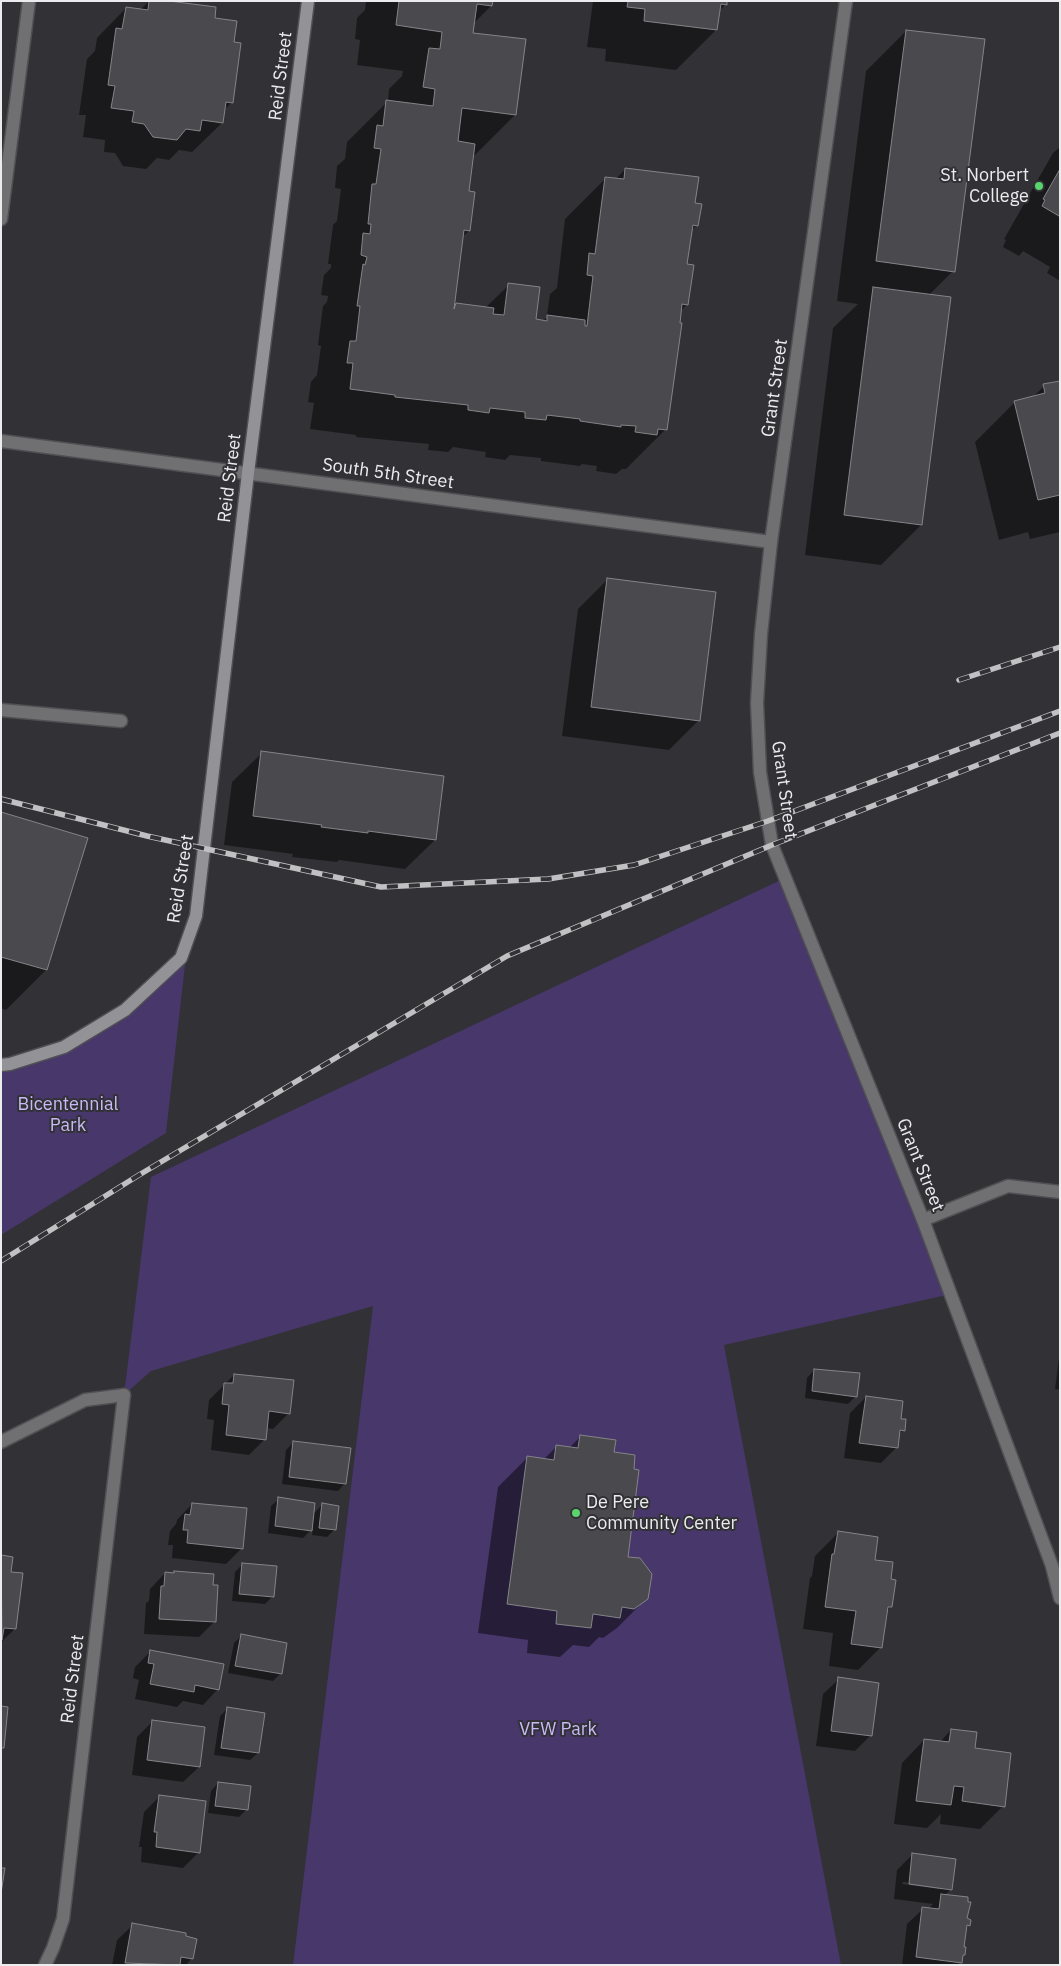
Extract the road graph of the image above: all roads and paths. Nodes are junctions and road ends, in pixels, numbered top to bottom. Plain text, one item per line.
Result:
1 (29, 1) edge
2 (308, 1) edge
3 (846, 1) edge
4 (1, 219) edge
5 (1, 441) edge
6 (248, 473) junction
7 (771, 542) junction
8 (1, 710) edge
9 (121, 721) dead end
10 (1, 1065) edge
11 (1060, 1192) edge
12 (924, 1220) junction
13 (1, 1442) edge
14 (1060, 1598) edge
15 (45, 1965) edge

1 - 4 street
2 - 6 main road, Reid Street
3 - 7 street, Grant Street
5 - 6 street, South 5th Street
6 - 7 street, South 5th Street
6 - 10 main road, Reid Street
7 - 12 street, Grant Street
8 - 9 street
11 - 12 street
12 - 14 street, Grant Street
13 - 15 street, Reid Street

